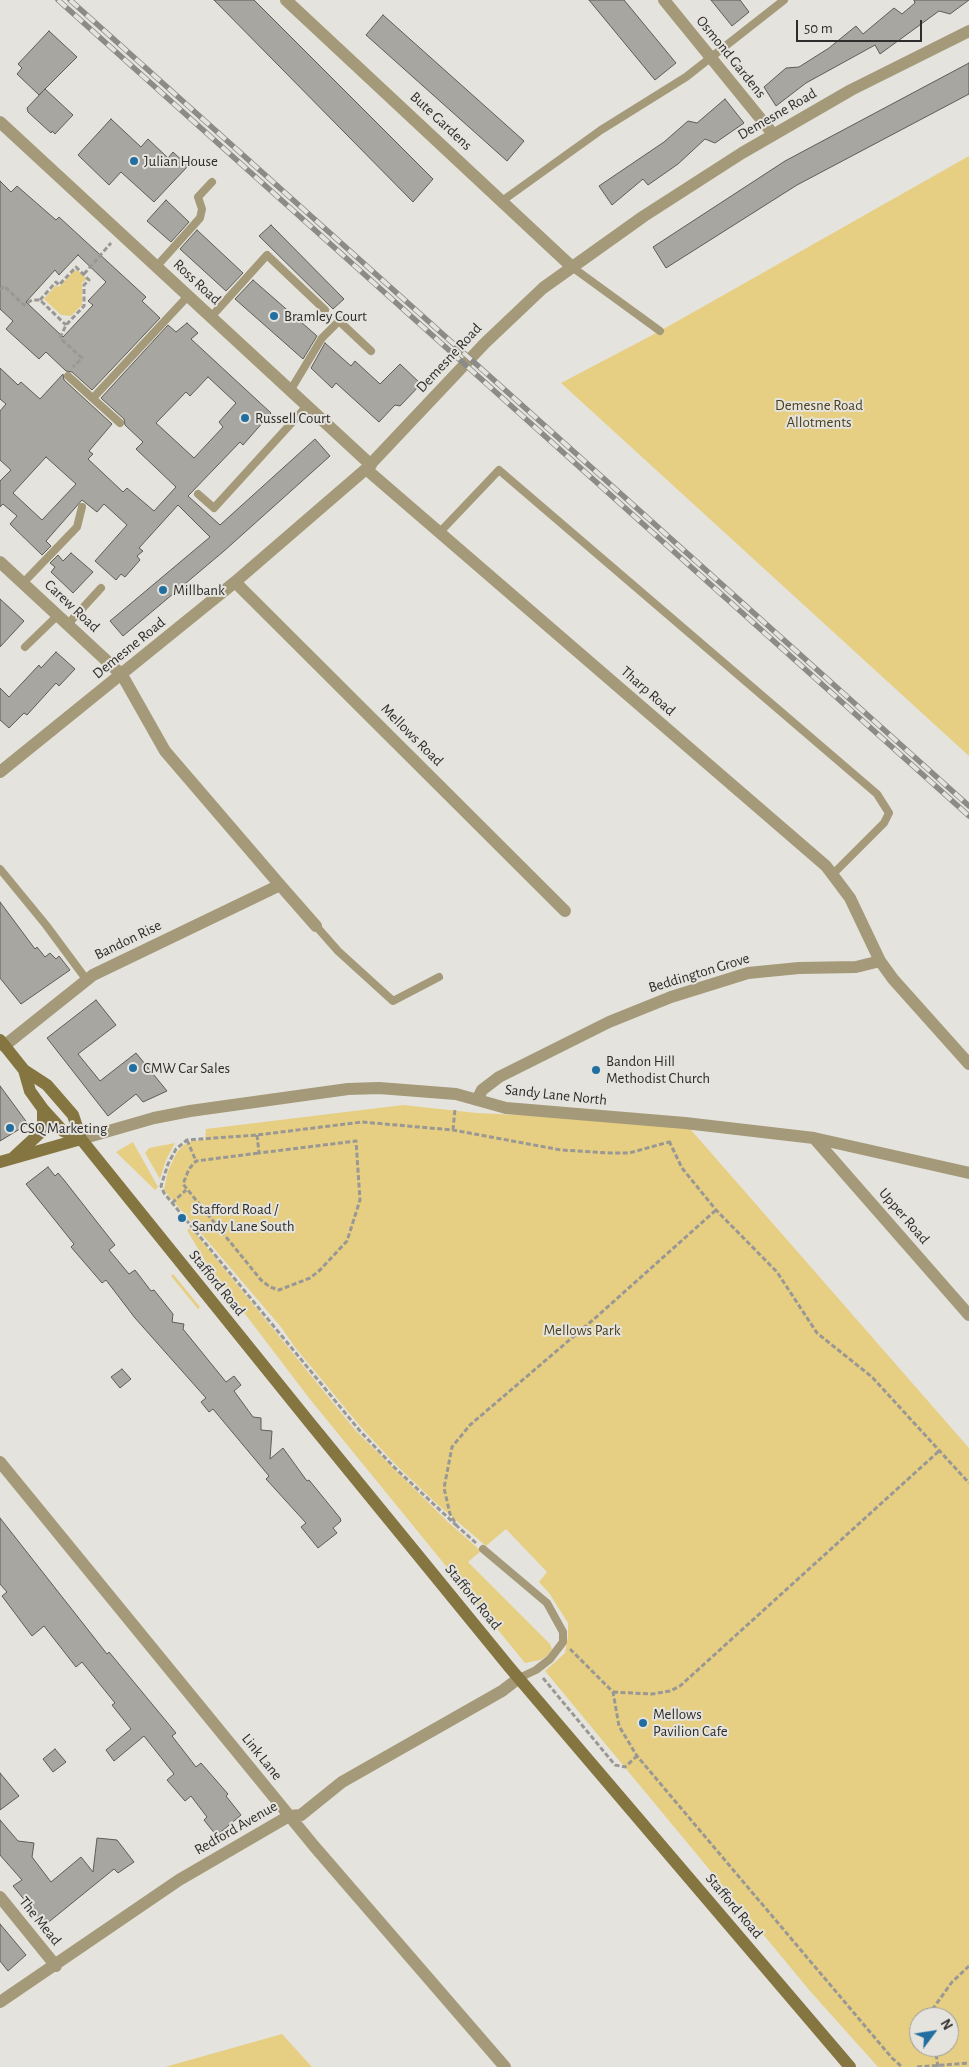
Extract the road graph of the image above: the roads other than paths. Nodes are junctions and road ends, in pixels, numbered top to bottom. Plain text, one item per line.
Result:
1 (286, 0) edge
2 (664, 0) edge
3 (784, 0) edge
4 (969, 31) edge
5 (712, 58) junction
6 (0, 122) edge
7 (773, 134) junction
8 (212, 182) dead end
9 (502, 201) junction
10 (156, 267) junction
11 (572, 267) junction
12 (188, 296) junction
13 (325, 310) dead end
14 (211, 317) junction
15 (660, 331) dead end
16 (371, 351) dead end
17 (68, 376) road end
18 (290, 391) junction
19 (92, 398) junction
20 (307, 406) junction
21 (120, 423) dead end
22 (369, 467) junction
23 (198, 494) dead end
24 (82, 507) dead end
25 (439, 533) junction
26 (0, 562) edge
27 (235, 582) junction
28 (23, 583) junction
29 (101, 588) dead end
30 (63, 620) junction
31 (25, 647) dead end
32 (122, 675) junction
33 (0, 772) edge
34 (0, 869) edge
35 (834, 874) junction
36 (280, 885) junction
37 (565, 911) dead end
38 (316, 926) joint
39 (880, 960) junction
40 (439, 977) dead end
41 (86, 979) junction
42 (2, 1043) edge
43 (969, 1064) edge
44 (24, 1070) junction
45 (477, 1100) junction
46 (44, 1109) junction
47 (814, 1138) junction
48 (81, 1139) junction
49 (14, 1157) junction
50 (0, 1162) edge
51 (969, 1173) edge
52 (969, 1315) edge
53 (0, 1462) edge
54 (483, 1549) road end
55 (519, 1678) junction
56 (289, 1816) junction
57 (0, 1897) edge
58 (56, 1966) junction
59 (0, 2002) edge
60 (505, 2067) edge
61 (850, 2067) edge

1 - 9 street, Bute Gardens
2 - 5 street, Osmond Gardens
3 - 5 lane
4 - 7 street, Demesne Road
5 - 7 street, Osmond Gardens
5 - 9 lane
6 - 10 street, Ross Road
7 - 11 street, Demesne Road
8 - 10 lane
9 - 11 street, Bute Gardens
10 - 12 street, Ross Road
11 - 15 lane
11 - 22 street, Demesne Road
12 - 14 street, Ross Road
12 - 19 lane
13 - 14 lane
14 - 18 street, Ross Road
16 - 18 lane
17 - 19 lane
18 - 20 street, Ross Road
19 - 21 lane
20 - 22 street, Ross Road
20 - 23 lane
22 - 25 street, Tharp Road
22 - 27 street, Demesne Road
24 - 28 lane
25 - 35 street, Tharp Road
25 - 35 lane
26 - 28 street, Carew Road
27 - 32 street, Demesne Road
27 - 37 street, Mellows Road
28 - 30 street, Carew Road
29 - 30 lane
30 - 31 lane
30 - 32 street, Carew Road
32 - 33 street, Demesne Road
32 - 36 street
34 - 41 lane
35 - 39 street, Tharp Road
36 - 38 street
36 - 41 street, Bandon Rise
38 - 40 lane
39 - 43 street
39 - 45 street, Beddington Grove
41 - 42 street, Bandon Rise
42 - 44 main road, Stafford Road
44 - 46 main road, Stafford Road
44 - 48 main road, Stafford Road
45 - 47 street, Sandy Lane North
45 - 48 street, Sandy Lane North
46 - 48 main road, Stafford Road
46 - 49 main road
47 - 51 street, Sandy Lane North
47 - 52 street, Upper Road
48 - 49 main road
48 - 55 main road, Stafford Road
49 - 50 main road
53 - 56 street, Link Lane
54 - 55 lane
55 - 56 street, Redford Avenue
55 - 61 main road, Stafford Road
56 - 58 street, Redford Avenue
56 - 60 street, Link Lane
57 - 58 street, The Mead
58 - 59 street, Redford Avenue

